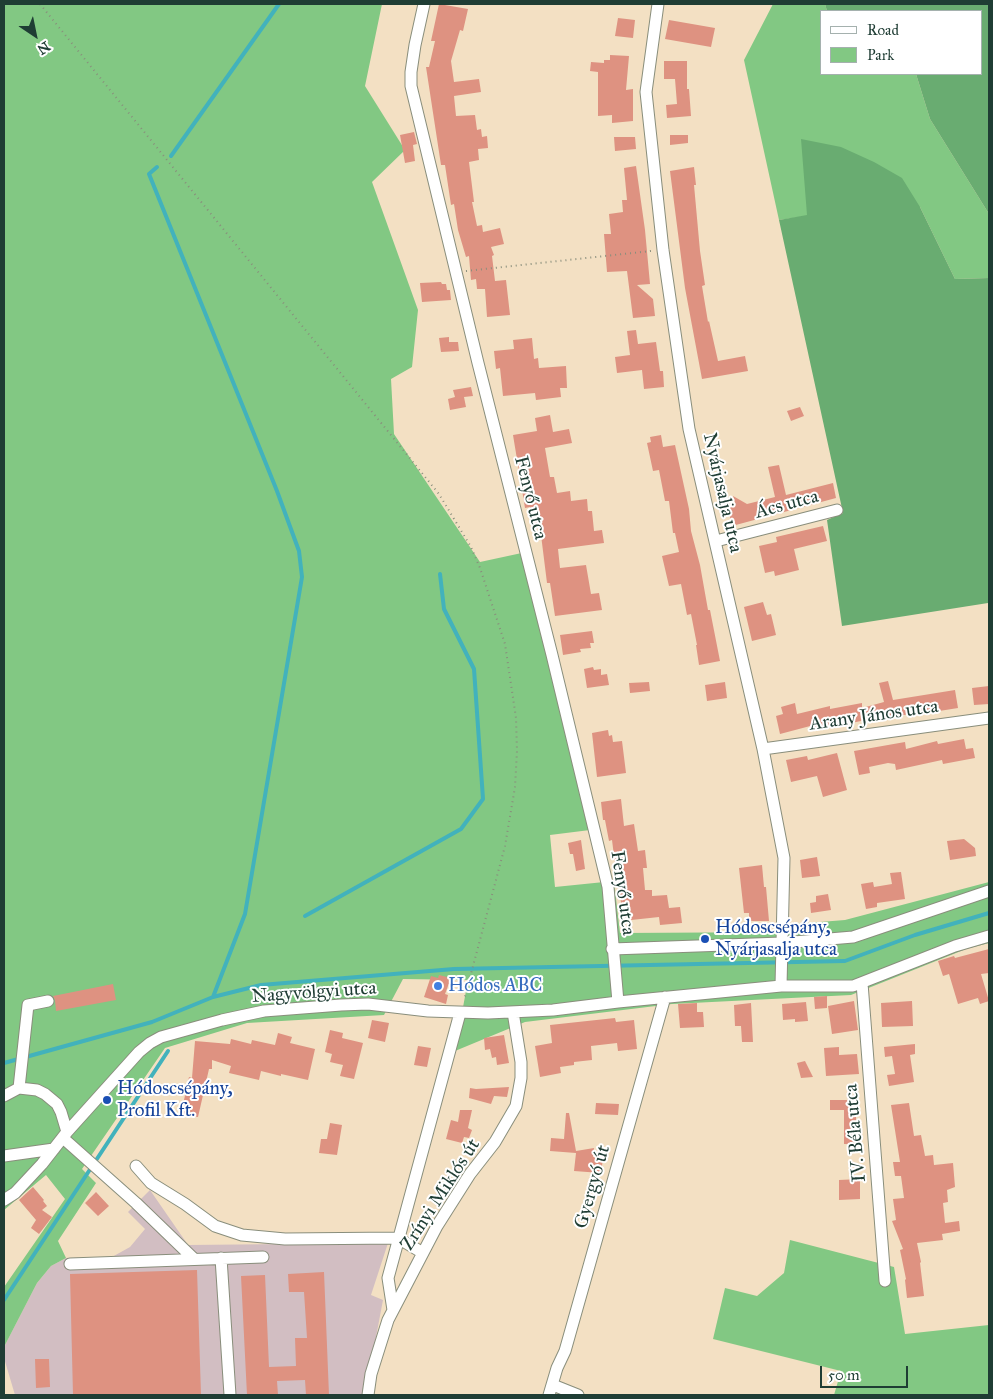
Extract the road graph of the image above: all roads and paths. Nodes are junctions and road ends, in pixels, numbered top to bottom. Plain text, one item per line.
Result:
1 (40, 4) edge
2 (424, 4) edge
3 (658, 4) edge
4 (663, 250) junction
5 (456, 272) junction
6 (837, 510) dead end
7 (716, 541) junction
8 (989, 718) edge
9 (763, 749) junction
10 (989, 891) edge
11 (989, 936) edge
12 (782, 943) junction
13 (612, 949) junction
14 (862, 983) junction
15 (781, 986) junction
16 (665, 997) junction
17 (48, 1001) dead end
18 (618, 1002) junction
19 (460, 1012) junction
20 (512, 1012) junction
21 (19, 1088) junction
22 (4, 1096) edge
23 (65, 1135) junction
24 (54, 1149) junction
25 (4, 1156) edge
26 (136, 1166) dead end
27 (4, 1200) edge
28 (398, 1238) junction
29 (423, 1253) junction
30 (263, 1257) dead end
31 (220, 1258) junction
32 (194, 1259) junction
33 (70, 1264) dead end
34 (885, 1281) dead end
35 (393, 1310) junction
36 (551, 1390) edge
37 (230, 1395) edge
38 (368, 1395) edge
39 (578, 1395) edge

1 - 19 path
2 - 5 street, Fenyő utca
3 - 4 street, Nyárjasalja utca
4 - 5 path
4 - 7 street, Nyárjasalja utca
5 - 13 street, Fenyő utca
6 - 7 street, Ács utca
7 - 9 street, Nyárjasalja utca
8 - 9 street, Arany János utca
9 - 12 street, Nyárjasalja utca
10 - 12 street
11 - 14 street, Nagyvölgyi utca
12 - 13 street
12 - 15 street, Nyárjasalja utca
13 - 18 street, Fenyő utca
14 - 15 street, Nagyvölgyi utca
14 - 34 street, IV. Béla utca
15 - 16 street, Nagyvölgyi utca
16 - 18 street, Nagyvölgyi utca
16 - 36 street, Gyergyó út
17 - 21 street
18 - 20 street, Nagyvölgyi utca
19 - 20 street, Nagyvölgyi utca
19 - 23 street, Nagyvölgyi utca
19 - 28 street
20 - 29 street, Zrínyi Miklós út
21 - 22 street
21 - 23 street
23 - 24 street, Nagyvölgyi utca
23 - 32 street
24 - 25 street
24 - 27 street, Nagyvölgyi utca
26 - 28 street
28 - 29 street
28 - 35 street
29 - 35 street, Zrínyi Miklós út
30 - 31 street
31 - 32 street
31 - 37 street
32 - 33 street
35 - 38 street, Zrínyi Miklós út
36 - 39 street, Gyergyó út

